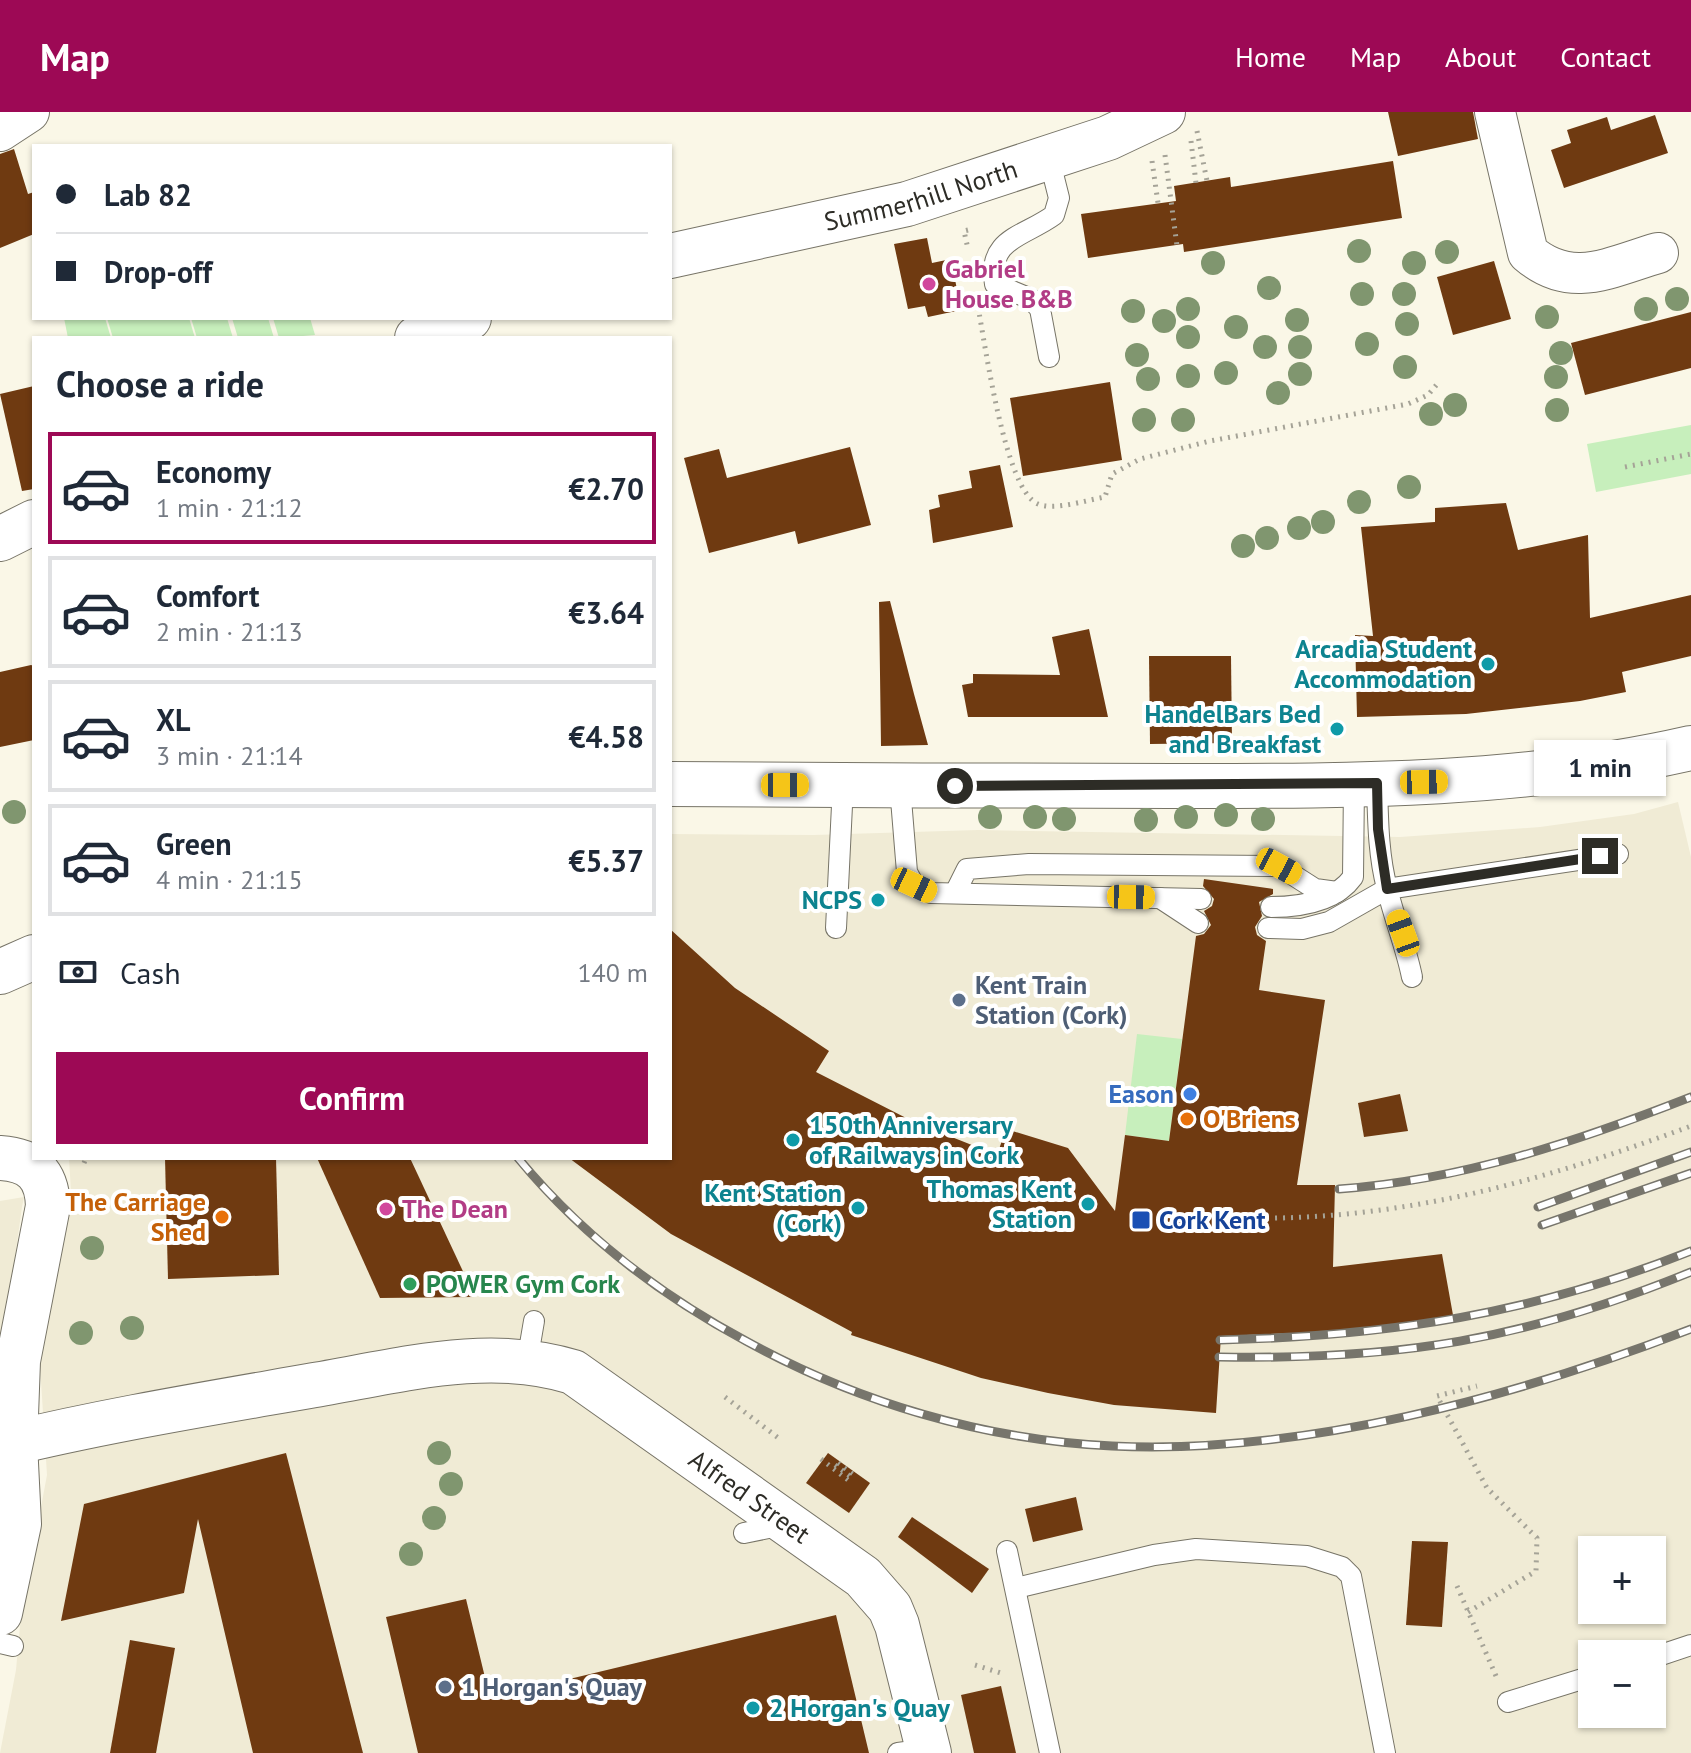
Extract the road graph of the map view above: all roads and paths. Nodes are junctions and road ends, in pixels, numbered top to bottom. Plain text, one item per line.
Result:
1 (29, 112) edge
2 (1495, 112) edge
3 (0, 131) edge
4 (1173, 134) edge
5 (1049, 158) junction
6 (1207, 181) dead end
7 (1196, 183) dead end
8 (1158, 203) dead end
9 (1177, 246) dead end
10 (1658, 253) dead end
11 (672, 256) edge
12 (976, 294) dead end
13 (464, 320) edge
14 (422, 336) edge
15 (1049, 357) dead end
16 (1438, 383) dead end
17 (1691, 454) edge
18 (1625, 467) dead end
19 (32, 523) edge
20 (0, 539) edge
21 (1691, 748) edge
22 (1365, 783) junction
23 (672, 784) edge
24 (843, 785) junction
25 (900, 787) junction
26 (1618, 854) dead end
27 (1387, 889) junction
28 (1337, 892) junction
29 (955, 893) junction
30 (1160, 898) junction
31 (1201, 899) dead end
32 (1271, 907) dead end
33 (1198, 923) dead end
34 (836, 928) dead end
35 (1268, 928) dead end
36 (32, 958) edge
37 (0, 972) edge
38 (1412, 977) dead end
39 (1691, 1126) edge
40 (0, 1158) edge
41 (1235, 1218) dead end
42 (1477, 1386) dead end
43 (725, 1397) dead end
44 (781, 1440) dead end
45 (8, 1444) edge
46 (821, 1459) dead end
47 (836, 1464) dead end
48 (787, 1524) junction
49 (744, 1533) dead end
50 (1007, 1551) dead end
51 (1457, 1586) dead end
52 (1016, 1588) junction
53 (1468, 1612) junction
54 (4, 1634) edge
55 (1691, 1645) edge
56 (1666, 1653) edge
57 (975, 1665) dead end
58 (1005, 1674) dead end
59 (1578, 1680) edge
60 (1508, 1702) joint
61 (919, 1752) edge
62 (1050, 1753) edge
63 (1385, 1753) edge

1 - 3 street
2 - 10 street
4 - 5 main road, Summerhill North
4 - 6 path
4 - 7 path
4 - 8 path
4 - 9 path
5 - 11 main road, Summerhill North
5 - 15 lane
12 - 16 path
13 - 14 main road
17 - 18 path
19 - 20 main road
21 - 22 main road
22 - 25 main road
22 - 27 lane
22 - 28 lane
23 - 24 main road
24 - 25 main road
24 - 34 lane
25 - 29 lane
26 - 27 lane
27 - 35 lane
27 - 38 lane
28 - 29 lane
28 - 32 lane
29 - 30 lane
30 - 31 lane
30 - 33 lane
36 - 37 main road
39 - 41 path
40 - 45 main road
42 - 53 path
43 - 44 path
45 - 48 main road, Alfred Street
45 - 54 main road
46 - 47 path
48 - 49 lane
48 - 61 main road, Alfred Street
50 - 52 lane
51 - 53 path
52 - 62 lane
52 - 63 lane
53 - 60 path
55 - 56 lane
57 - 58 path
59 - 60 lane

